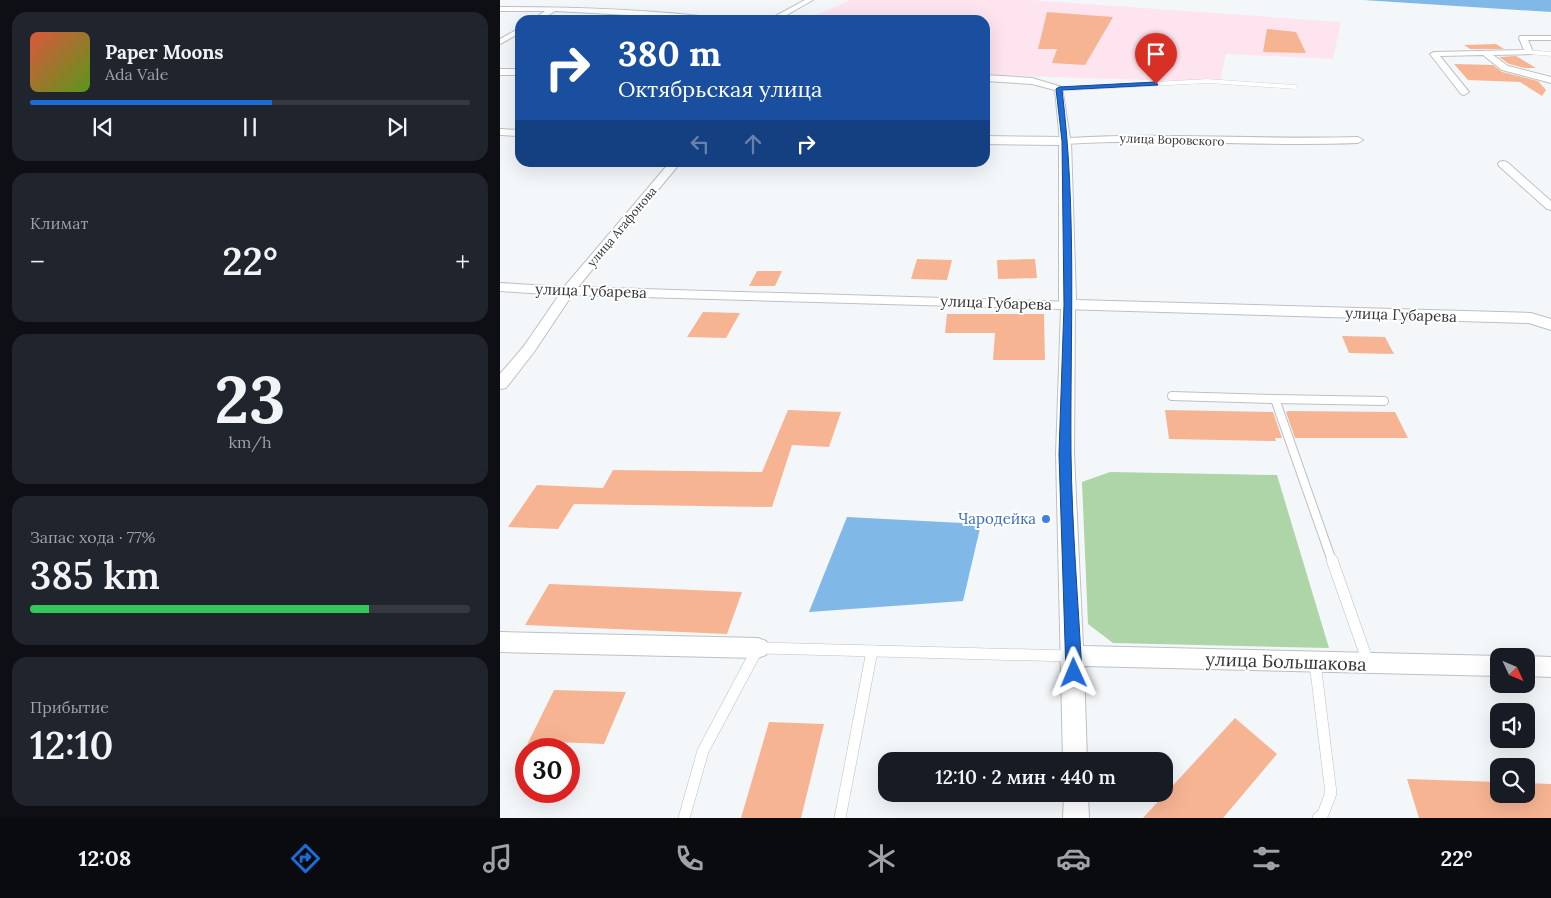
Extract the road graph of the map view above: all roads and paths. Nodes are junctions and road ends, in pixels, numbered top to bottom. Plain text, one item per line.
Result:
1 (569, 0) edge
2 (810, 0) edge
3 (500, 9) edge
4 (554, 9) junction
5 (544, 15) edge
6 (679, 15) edge
7 (782, 15) edge
8 (515, 33) edge
9 (1551, 38) edge
10 (500, 42) edge
11 (1529, 52) junction
12 (1485, 53) junction
13 (1551, 54) edge
14 (500, 72) edge
15 (515, 72) edge
16 (990, 78) edge
17 (1551, 80) edge
18 (1295, 86) dead end
19 (1059, 89) junction
20 (1464, 92) dead end
21 (500, 132) edge
22 (515, 133) edge
23 (990, 140) edge
24 (1358, 140) dead end
25 (1065, 141) junction
26 (1503, 164) dead end
27 (672, 167) edge
28 (1551, 207) edge
29 (500, 287) edge
30 (568, 291) junction
31 (1068, 305) junction
32 (1551, 325) edge
33 (500, 384) edge
34 (1172, 396) dead end
35 (1275, 399) junction
36 (1384, 401) dead end
37 (500, 642) edge
38 (758, 648) junction
39 (872, 651) junction
40 (1074, 656) junction
41 (1315, 663) junction
42 (1369, 664) junction
43 (1490, 666) edge
44 (1535, 666) edge
45 (1551, 667) edge
46 (1075, 752) edge
47 (1076, 802) edge
48 (684, 818) edge
49 (840, 818) edge
50 (1076, 818) edge
51 (1318, 818) edge

1 - 4 street
2 - 7 street
3 - 4 street
4 - 5 street
4 - 6 street
8 - 10 street
9 - 11 street
11 - 12 street
11 - 13 lane
12 - 17 street
12 - 20 street
14 - 15 street
16 - 19 street
18 - 19 lane
19 - 25 street
21 - 22 street
23 - 25 street, улица Воровского
24 - 25 street, улица Воровского
25 - 31 street
26 - 28 street
27 - 30 street, улица Агафонова
29 - 30 street, улица Губарева
30 - 31 street, улица Губарева
30 - 33 street, улица Агафонова
31 - 32 street, улица Губарева
31 - 40 street
34 - 35 lane
35 - 36 lane
35 - 42 lane
37 - 38 street
38 - 39 lane
38 - 48 lane
39 - 40 lane
39 - 49 lane
40 - 41 street, улица Большакова
40 - 46 street
41 - 42 street, улица Большакова
41 - 51 lane
42 - 43 street, улица Большакова
44 - 45 street
47 - 50 street

